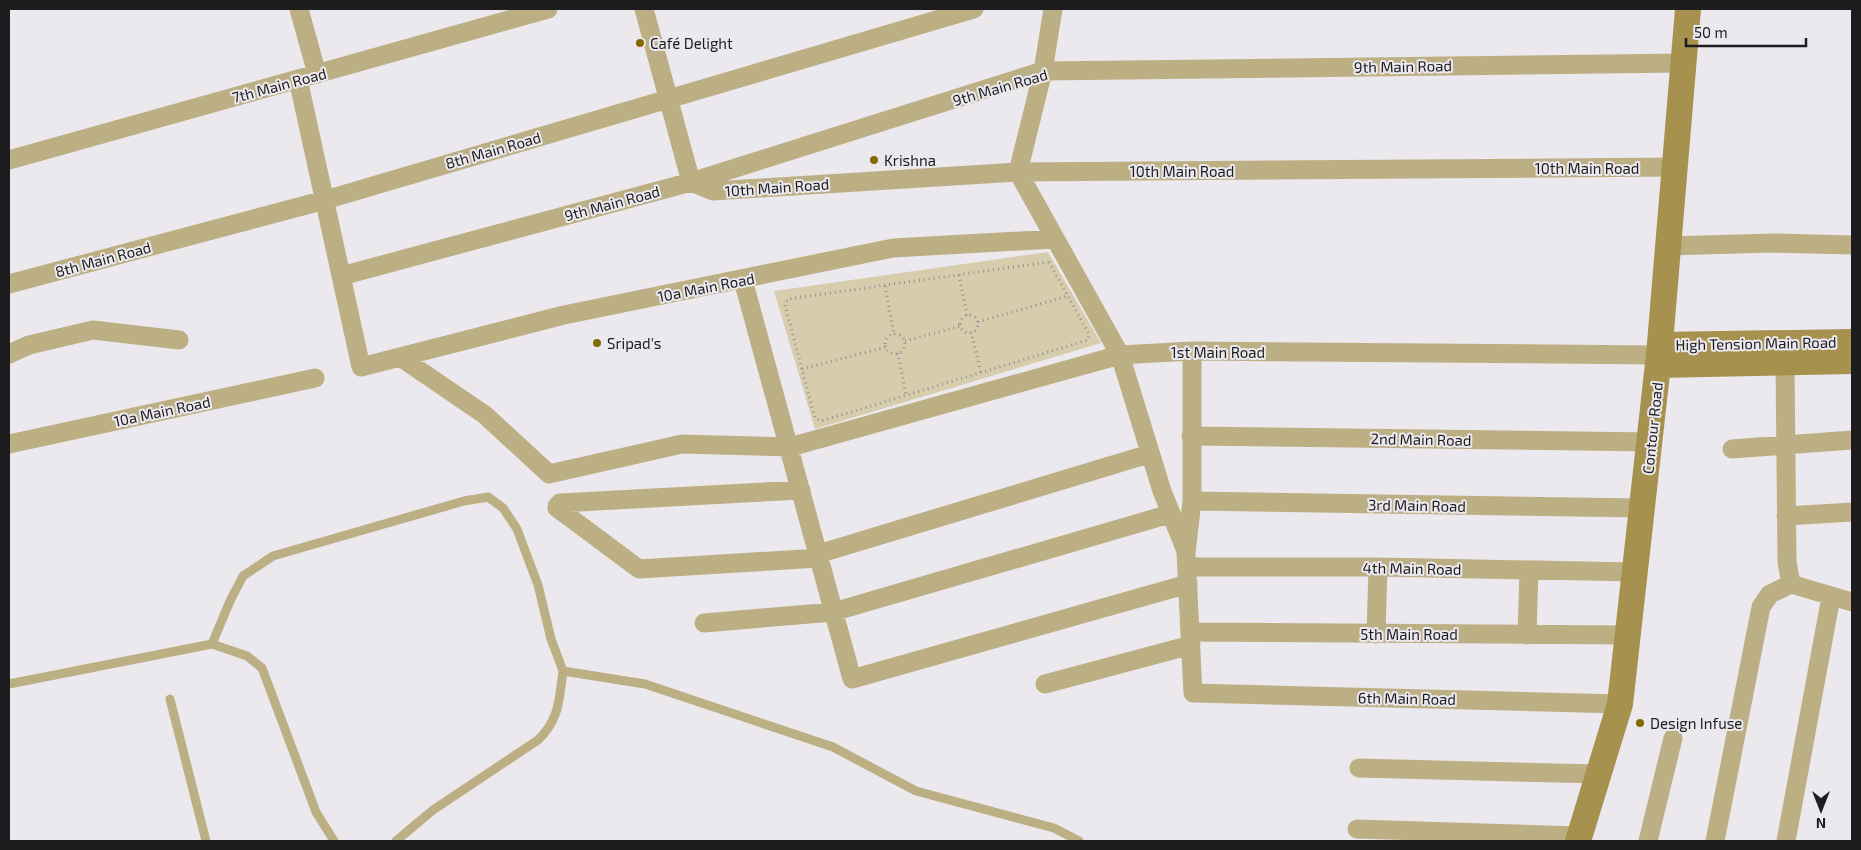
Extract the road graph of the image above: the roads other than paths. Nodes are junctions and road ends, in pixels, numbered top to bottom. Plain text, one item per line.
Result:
1 (299, 9) edge
2 (548, 9) edge
3 (644, 9) edge
4 (974, 9) edge
5 (1053, 9) edge
6 (1688, 9) edge
7 (1684, 63) junction
8 (1042, 71) junction
9 (317, 74) junction
10 (298, 79) junction
11 (669, 98) junction
12 (9, 160) edge
13 (1675, 167) junction
14 (1018, 172) junction
15 (691, 182) junction
16 (325, 200) junction
17 (1055, 239) junction
18 (1852, 244) edge
19 (1668, 246) junction
20 (341, 276) junction
21 (743, 280) junction
22 (9, 284) edge
23 (179, 340) dead end
24 (1852, 342) edge
25 (1192, 351) junction
26 (9, 354) edge
27 (1120, 355) junction
28 (1659, 355) junction
29 (400, 357) junction
30 (1852, 361) edge
31 (1785, 362) junction
32 (316, 378) dead end
33 (1191, 436) junction
34 (1852, 440) edge
35 (1651, 442) junction
36 (9, 444) edge
37 (1784, 445) junction
38 (790, 447) junction
39 (1732, 449) dead end
40 (1149, 454) junction
41 (801, 490) junction
42 (1162, 491) junction
43 (1192, 493) junction
44 (1643, 508) junction
45 (1852, 512) edge
46 (1170, 514) junction
47 (1786, 516) junction
48 (818, 556) junction
49 (1378, 567) junction
50 (1188, 568) junction
51 (1529, 570) junction
52 (1635, 572) junction
53 (1790, 584) junction
54 (1832, 597) junction
55 (1852, 602) edge
56 (833, 612) junction
57 (704, 623) dead end
58 (1376, 634) junction
59 (1526, 635) junction
60 (1628, 635) junction
61 (1191, 639) junction
62 (212, 644) junction
63 (563, 671) junction
64 (9, 684) edge
65 (1045, 684) dead end
66 (170, 699) dead end
67 (1620, 704) junction
68 (1673, 738) dead end
69 (1359, 768) dead end
70 (1598, 774) junction
71 (1357, 829) dead end
72 (1579, 839) edge
73 (206, 841) edge
74 (334, 841) edge
75 (396, 841) edge
76 (1079, 841) edge
77 (1648, 841) edge
78 (1715, 841) edge
79 (1786, 841) edge

1 - 9 street
2 - 9 street, 7th Main Road
3 - 11 street
4 - 11 street, 8th Main Road
5 - 8 street
6 - 7 main road, Contour Road
7 - 8 street, 9th Main Road
7 - 13 main road, Contour Road
8 - 14 street
8 - 15 street, 9th Main Road
9 - 10 street, 7th Main Road
10 - 12 street, 7th Main Road
10 - 16 street
11 - 15 street
11 - 16 street, 8th Main Road
13 - 14 street, 10th Main Road
13 - 19 main road, Contour Road
14 - 15 street, 10th Main Road
14 - 17 street
15 - 20 street, 9th Main Road
16 - 20 street
16 - 22 street, 8th Main Road
17 - 21 street, 10a Main Road
17 - 27 street
18 - 19 street
19 - 28 main road, Contour Road
20 - 29 street, 10a Main Road
21 - 29 street, 10a Main Road
21 - 38 street
23 - 26 street
24 - 28 main road, High Tension Main Road
25 - 27 street, 1st Main Road
25 - 28 street, 1st Main Road
25 - 33 street
27 - 38 street, 1st Main Road
27 - 40 street
28 - 31 main road
28 - 35 main road, Contour Road
29 - 38 street, 1st Main Road
30 - 31 main road
31 - 37 street
32 - 36 street, 10a Main Road
33 - 35 street, 2nd Main Road
33 - 43 street
34 - 37 street
35 - 44 main road, Contour Road
37 - 39 street
37 - 47 street
38 - 41 street
40 - 42 street
40 - 48 street
41 - 48 street
41 - 48 street
42 - 43 street, 3rd Main Road
42 - 46 street
43 - 44 street, 3rd Main Road
43 - 50 street
44 - 52 main road, Contour Road
45 - 47 street
46 - 50 street
46 - 56 street
47 - 53 street
48 - 56 street
49 - 50 street, 4th Main Road
49 - 51 street, 4th Main Road
49 - 58 street
50 - 56 street, 4th Main Road
50 - 61 street
51 - 52 street, 4th Main Road
51 - 59 street
52 - 60 main road, Contour Road
53 - 54 street
53 - 78 street
54 - 55 street
54 - 79 street
56 - 57 street
58 - 59 street, 5th Main Road
58 - 61 street, 5th Main Road
59 - 60 street, 5th Main Road
60 - 67 main road, Contour Road
61 - 65 street, 5th Main Road
61 - 67 street, 6th Main Road
62 - 63 lane
62 - 64 lane
62 - 74 lane
63 - 75 lane
63 - 76 lane
66 - 73 lane
67 - 70 main road, Contour Road
68 - 77 street
69 - 70 street
70 - 72 main road, Contour Road
71 - 72 street

